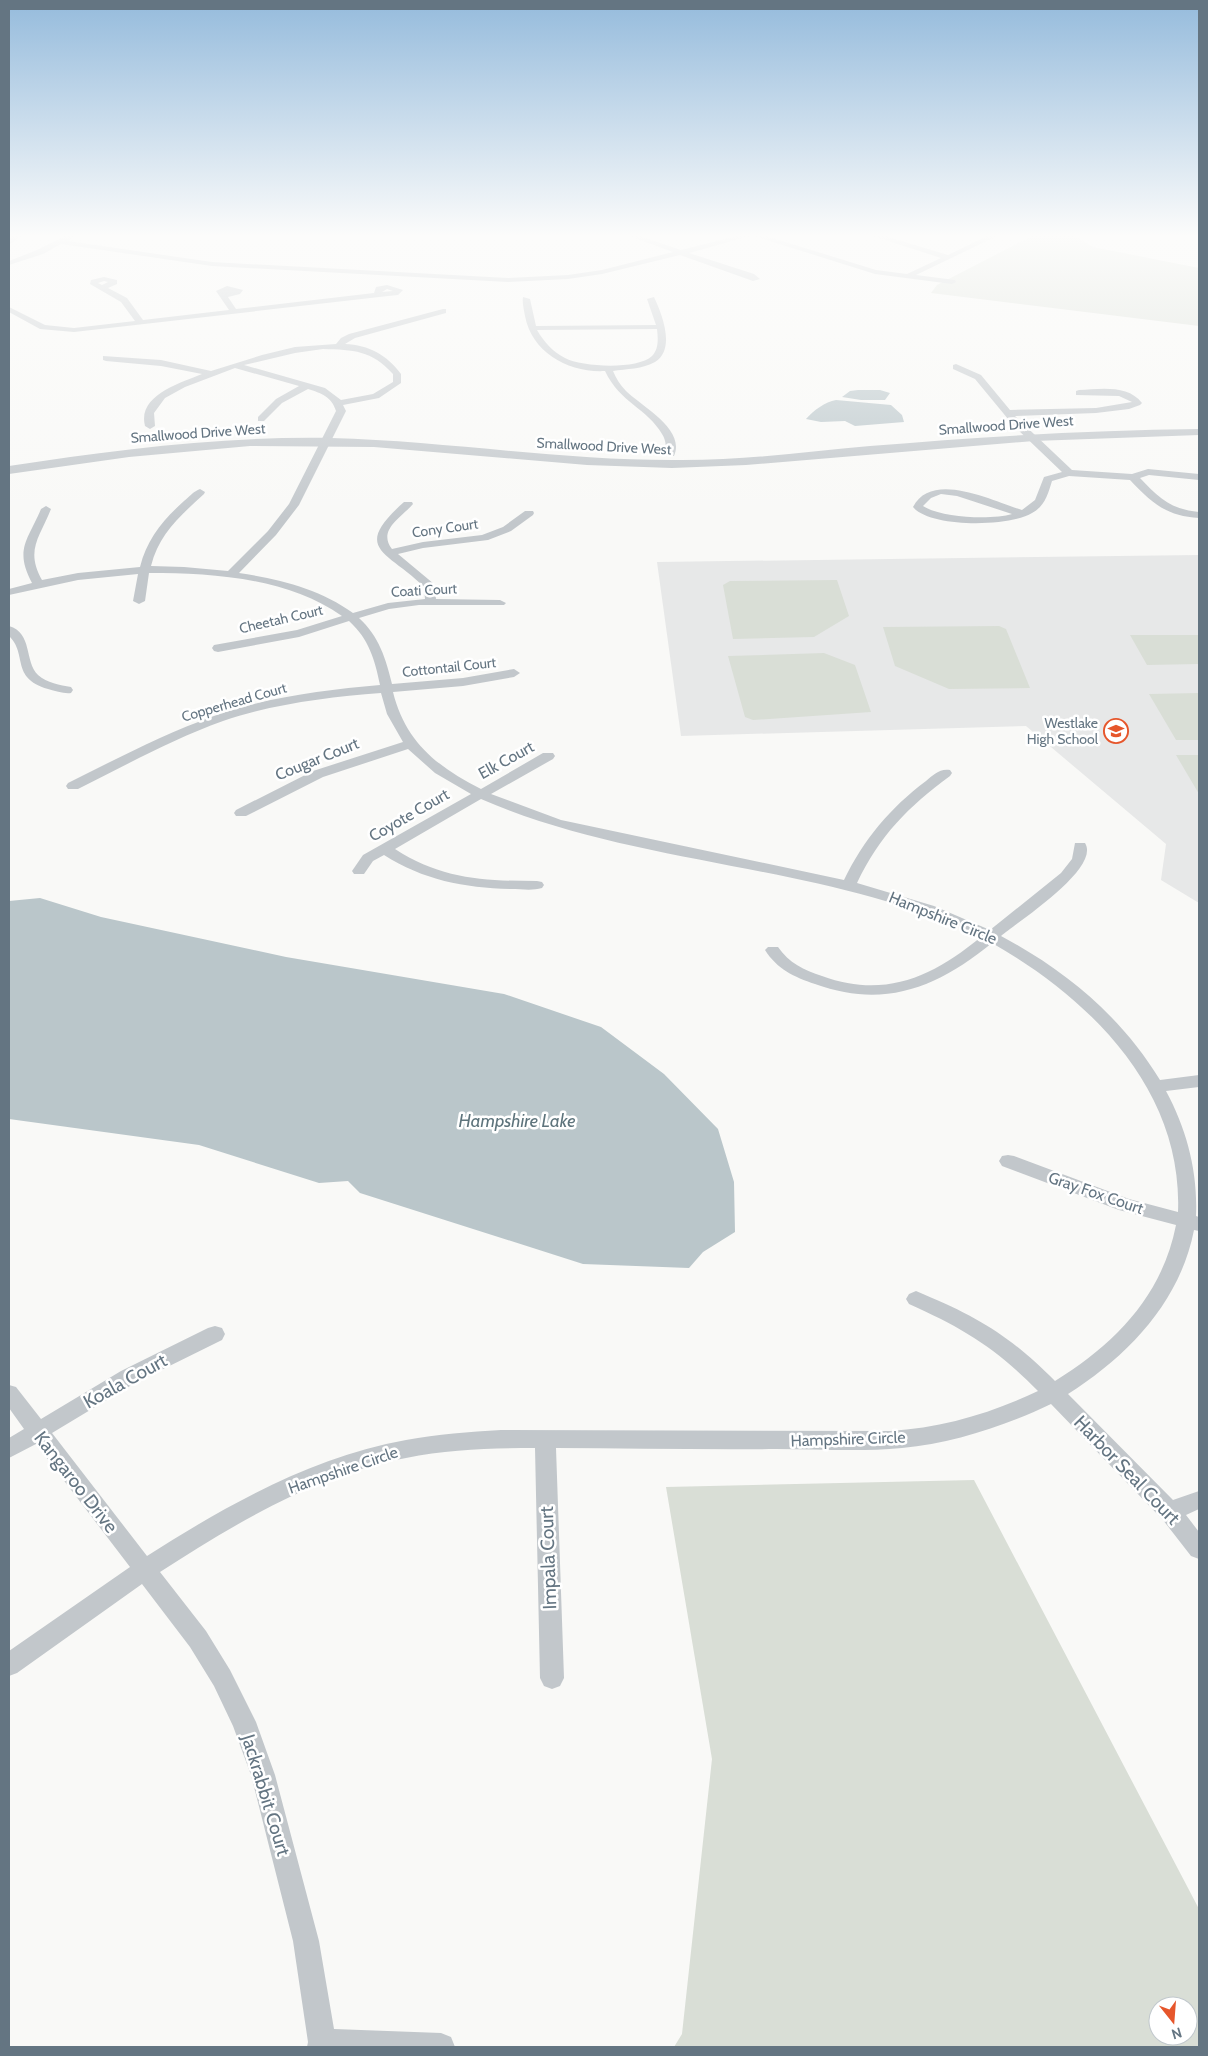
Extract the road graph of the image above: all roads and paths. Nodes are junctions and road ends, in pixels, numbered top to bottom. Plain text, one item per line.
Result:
1 (366, 332) edge
2 (534, 332) edge
3 (660, 332) edge
4 (338, 347) junction
5 (106, 358) dead end
6 (234, 365) junction
7 (956, 367) dead end
8 (608, 369) junction
9 (210, 373) junction
10 (306, 386) junction
11 (1079, 392) dead end
12 (339, 403) junction
13 (1008, 413) junction
14 (261, 420) dead end
15 (1199, 422) edge
16 (150, 426) dead end
17 (1020, 427) junction
18 (1199, 432) edge
19 (330, 437) junction
20 (1030, 437) junction
21 (670, 454) junction
22 (9, 460) edge
23 (9, 470) edge
24 (1069, 472) junction
25 (1199, 476) edge
26 (1133, 477) junction
27 (200, 492) dead end
28 (408, 504) dead end
29 (46, 509) dead end
30 (529, 513) dead end
31 (1022, 514) junction
32 (1199, 515) edge
33 (389, 553) junction
34 (145, 570) junction
35 (232, 573) junction
36 (38, 584) junction
37 (9, 592) edge
38 (139, 601) dead end
39 (432, 602) junction
40 (500, 603) dead end
41 (350, 616) junction
42 (9, 630) edge
43 (218, 648) dead end
44 (514, 673) dead end
45 (386, 688) junction
46 (67, 690) dead end
47 (410, 744) junction
48 (548, 756) dead end
49 (945, 774) dead end
50 (73, 786) dead end
51 (481, 794) junction
52 (241, 813) dead end
53 (1080, 846) dead end
54 (384, 848) junction
55 (359, 871) dead end
56 (537, 884) dead end
57 (849, 885) junction
58 (991, 936) junction
59 (773, 950) dead end
60 (1199, 1081) edge
61 (1156, 1086) junction
62 (1008, 1160) dead end
63 (1193, 1223) edge
64 (916, 1299) dead end
65 (215, 1334) dead end
66 (9, 1393) edge
67 (1053, 1393) junction
68 (37, 1431) junction
69 (545, 1439) junction
70 (9, 1448) edge
71 (1199, 1500) edge
72 (1171, 1514) junction
73 (1199, 1549) edge
74 (144, 1570) junction
75 (9, 1665) edge
76 (552, 1678) dead end
77 (321, 2044) edge
78 (441, 2047) edge

1 - 4 street
2 - 8 street
3 - 8 street
4 - 6 street
4 - 12 street
5 - 9 street
6 - 9 street
6 - 10 street
7 - 13 street
8 - 21 street
9 - 16 street
10 - 12 street
10 - 14 street
11 - 13 street
12 - 19 street
13 - 17 street
15 - 17 street, Smallwood Drive West
17 - 20 street
17 - 21 street, Smallwood Drive West
18 - 20 street, Smallwood Drive West
19 - 20 street, Smallwood Drive West
19 - 21 street, Smallwood Drive West
19 - 22 street, Smallwood Drive West
19 - 23 street, Smallwood Drive West
19 - 35 street
20 - 24 street
24 - 26 street
24 - 31 street
25 - 26 street
26 - 32 street
27 - 34 street
28 - 33 street
29 - 36 street
30 - 33 street, Cony Court
31 - 31 street
33 - 39 street
34 - 35 street, Hampshire Circle
34 - 36 street, Hampshire Circle
34 - 38 street
35 - 41 street, Hampshire Circle
36 - 37 street, Hampshire Circle
39 - 40 street, Coati Court
39 - 41 street, Coati Court
41 - 43 street, Cheetah Court
41 - 45 street, Hampshire Circle
42 - 46 street
44 - 45 street, Cottontail Court
45 - 47 street, Hampshire Circle
45 - 50 street, Copperhead Court
47 - 51 street, Hampshire Circle
47 - 52 street, Cougar Court
48 - 51 street, Elk Court
49 - 57 street
51 - 54 street, Coyote Court
51 - 57 street, Hampshire Circle
53 - 58 street
54 - 55 street, Coyote Court
54 - 56 street
57 - 58 street, Hampshire Circle
58 - 59 street
58 - 61 street, Hampshire Circle
60 - 61 street
61 - 63 street, Hampshire Circle
62 - 63 street, Gray Fox Court
63 - 67 street, Hampshire Circle
64 - 67 street, Harbor Seal Court
65 - 68 street, Koala Court
66 - 68 street, Kangaroo Drive
67 - 69 street, Hampshire Circle
67 - 72 street, Harbor Seal Court
68 - 70 street, Koala Court
68 - 74 street, Kangaroo Drive
69 - 74 street, Hampshire Circle
69 - 76 street, Impala Court
71 - 72 street
72 - 73 street, Harbor Seal Court
74 - 75 street, Hampshire Circle
74 - 77 street, Jackrabbit Court
77 - 78 street

